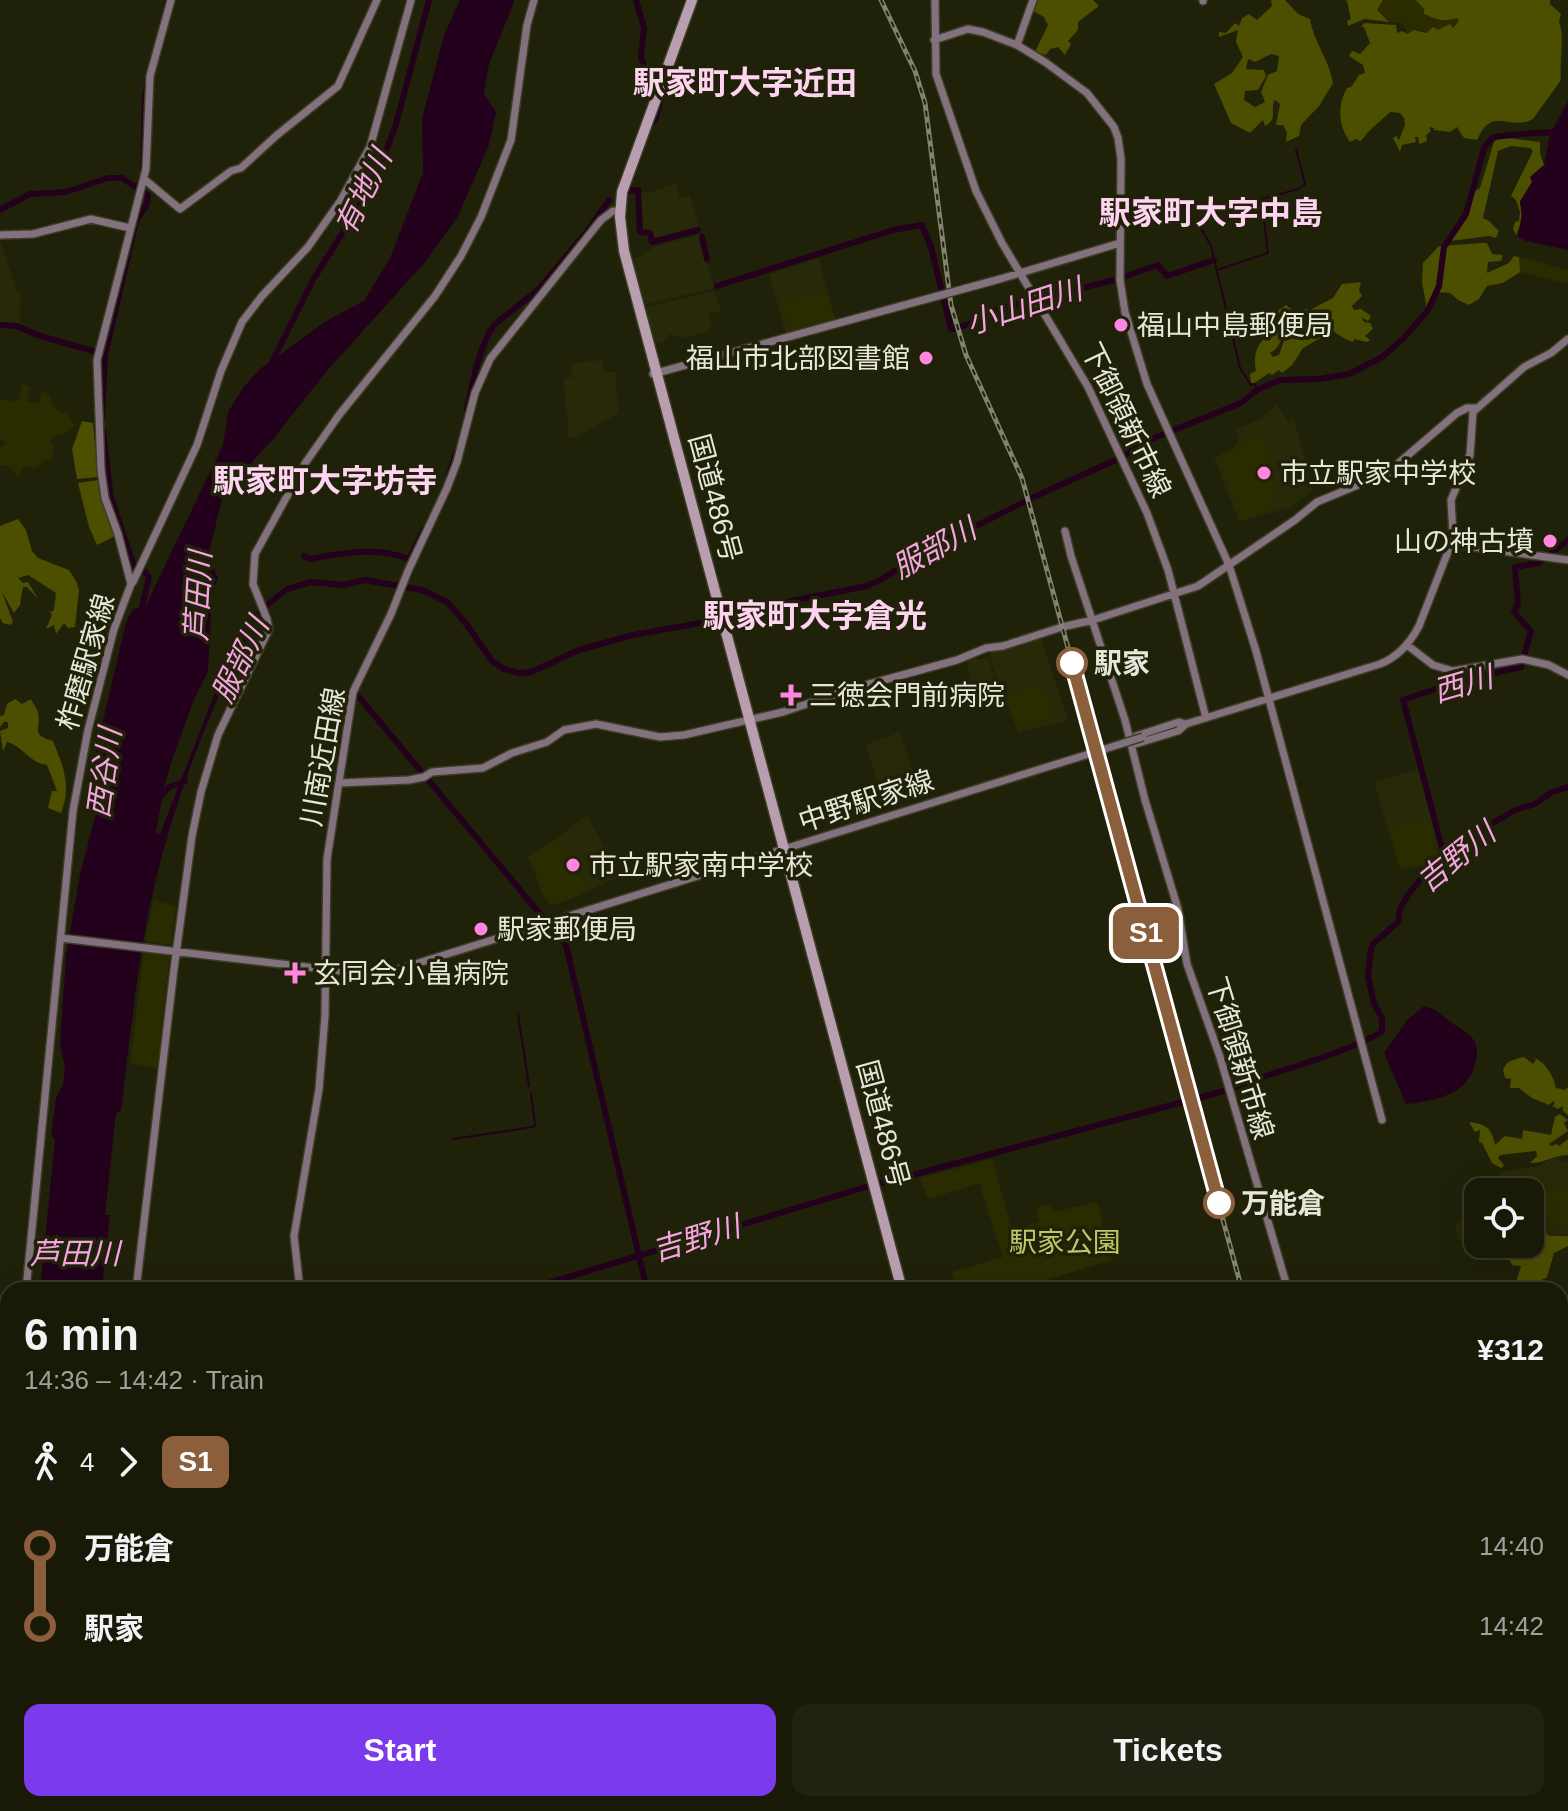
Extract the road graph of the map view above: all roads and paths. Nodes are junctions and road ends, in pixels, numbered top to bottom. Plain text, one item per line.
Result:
1 (171, 0) edge
2 (377, 0) edge
3 (411, 0) edge
4 (534, 0) edge
5 (689, 0) edge
6 (935, 0) edge
7 (1033, 0) edge
8 (934, 40) junction
9 (1017, 45) junction
10 (142, 185) junction
11 (618, 211) junction
12 (130, 228) junction
13 (0, 235) edge
14 (1120, 243) junction
15 (1021, 274) junction
16 (1568, 339) edge
17 (655, 373) junction
18 (1475, 408) junction
19 (1065, 531) dead end
20 (1451, 544) junction
21 (1568, 560) edge
22 (1229, 565) junction
23 (131, 584) junction
24 (1174, 593) junction
25 (1093, 620) junction
26 (1407, 645) junction
27 (1568, 675) edge
28 (1268, 698) junction
29 (1206, 718) junction
30 (748, 720) junction
31 (1186, 724) junction
32 (1131, 742) junction
33 (339, 783) junction
34 (782, 850) junction
35 (62, 938) junction
36 (175, 951) junction
37 (326, 968) junction
38 (1382, 1120) dead end
39 (27, 1282) edge
40 (137, 1282) edge
41 (299, 1282) edge
42 (898, 1282) edge
43 (1286, 1282) edge

1 - 10 street, 柞磨駅家線
2 - 10 street
3 - 23 street
4 - 36 street
5 - 11 highway, 国道486号
6 - 8 street, 下御領新市線
7 - 9 street
8 - 9 street
8 - 15 street, 下御領新市線
9 - 14 street
10 - 12 street, 柞磨駅家線
11 - 17 highway, 国道486号
11 - 33 street, 川南近田線
12 - 13 street
12 - 23 street, 柞磨駅家線
14 - 15 street
14 - 22 street
15 - 17 street, bridge
15 - 24 street, 下御領新市線
16 - 18 street
17 - 30 highway, 国道486号
18 - 20 street
18 - 22 street
19 - 25 street, 下御領新市線
20 - 21 street
20 - 26 street
22 - 24 street
22 - 28 street
23 - 35 street, 柞磨駅家線
24 - 25 street
24 - 29 street, 下御領新市線
25 - 30 street
25 - 32 street, 下御領新市線
26 - 27 street
26 - 28 street
28 - 29 street
28 - 38 street
29 - 31 street
30 - 33 street
30 - 34 highway, 国道486号
31 - 32 street
31 - 34 street, 中野駅家線, bridge
32 - 43 street, 下御領新市線
33 - 37 street, 川南近田線
34 - 37 street, 中野駅家線
34 - 42 highway, 国道486号
35 - 36 street
35 - 39 street, 柞磨駅家線
36 - 37 street
36 - 40 street
37 - 41 street, 川南近田線

